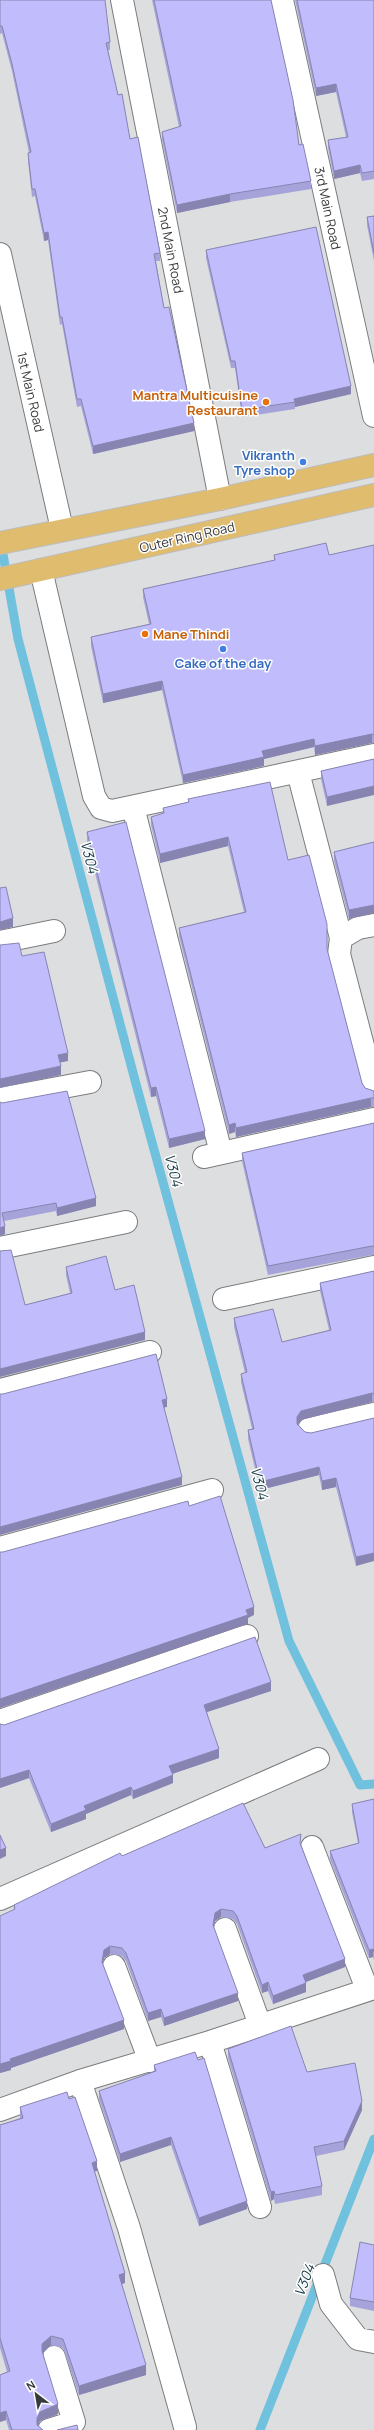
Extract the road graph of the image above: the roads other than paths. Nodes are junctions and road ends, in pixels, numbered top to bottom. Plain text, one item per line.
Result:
1 (122, 0) edge
2 (282, 0) edge
3 (0, 254) edge
4 (374, 416) edge
5 (374, 465) edge
6 (374, 495) edge
7 (220, 499) junction
8 (62, 529) junction
9 (0, 543) edge
10 (34, 571) junction
11 (0, 579) edge
12 (374, 755) edge
13 (298, 772) junction
14 (133, 807) junction
15 (374, 925) edge
16 (54, 931) dead end
17 (341, 938) junction
18 (0, 942) edge
19 (90, 1082) dead end
20 (374, 1088) edge
21 (0, 1099) edge
22 (374, 1119) edge
23 (126, 1222) dead end
24 (0, 1248) edge
25 (374, 1267) edge
26 (224, 1299) dead end
27 (150, 1352) dead end
28 (0, 1390) edge
29 (374, 1414) edge
30 (309, 1429) dead end
31 (212, 1490) dead end
32 (0, 1548) edge
33 (247, 1636) dead end
34 (0, 1721) edge
35 (318, 1759) dead end
36 (312, 1847) dead end
37 (0, 1900) edge
38 (225, 1929) dead end
39 (114, 1966) dead end
40 (370, 1988) edge
41 (260, 2025) junction
42 (210, 2042) junction
43 (150, 2061) junction
44 (80, 2081) junction
45 (0, 2110) edge
46 (260, 2207) dead end
47 (323, 2274) dead end
48 (374, 2342) edge
49 (54, 2357) dead end
50 (185, 2427) dead end
51 (49, 2430) edge

1 - 7 street, 2nd Main Road
2 - 4 street, 3rd Main Road
3 - 8 street, 1st Main Road
5 - 7 highway
6 - 10 highway, Outer Ring Road
7 - 8 highway
8 - 9 highway
10 - 11 highway, Outer Ring Road
10 - 14 street
12 - 13 street
13 - 14 street
13 - 17 street
14 - 22 street
15 - 17 street
16 - 18 street
17 - 20 street
19 - 21 street
23 - 24 street
25 - 26 street
27 - 28 street
29 - 30 street
31 - 32 street
33 - 34 street
35 - 37 street
36 - 40 street
38 - 41 street
39 - 43 street
40 - 41 street
41 - 42 street
42 - 43 street
42 - 46 street
43 - 44 street
44 - 45 street
44 - 50 street
47 - 48 street
49 - 51 street

